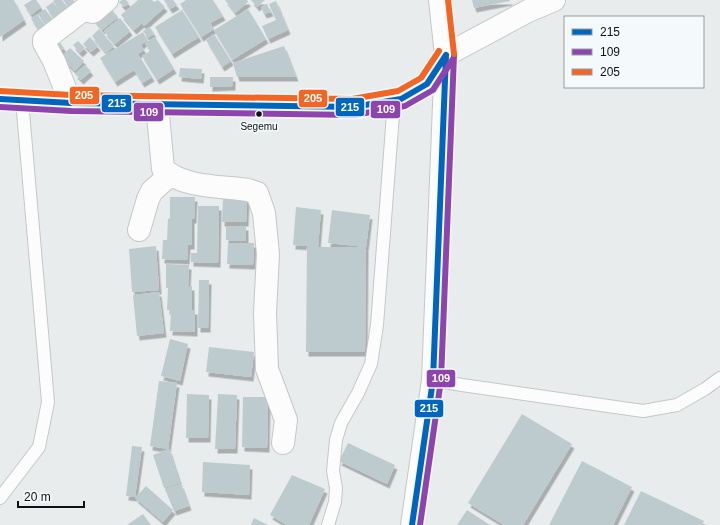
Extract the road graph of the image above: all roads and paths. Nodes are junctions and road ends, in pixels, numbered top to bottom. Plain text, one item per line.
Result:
1 (107, 0) edge
2 (440, 0) edge
3 (554, 0) edge
4 (80, 5) edge
5 (446, 55) junction
6 (0, 99) edge
7 (22, 100) junction
8 (394, 101) junction
9 (72, 103) junction
10 (157, 104) junction
11 (170, 175) junction
12 (139, 230) dead end
13 (720, 378) edge
14 (433, 380) junction
15 (283, 443) dead end
16 (0, 498) edge
17 (328, 525) edge
18 (412, 525) edge

1 - 4 main road
2 - 5 main road
3 - 5 main road
4 - 9 main road
5 - 8 main road
5 - 14 main road
6 - 7 main road
7 - 9 main road
7 - 16 lane
8 - 10 main road
8 - 17 lane
9 - 10 main road
10 - 11 main road
11 - 12 main road
11 - 15 main road
13 - 14 lane
14 - 18 main road

